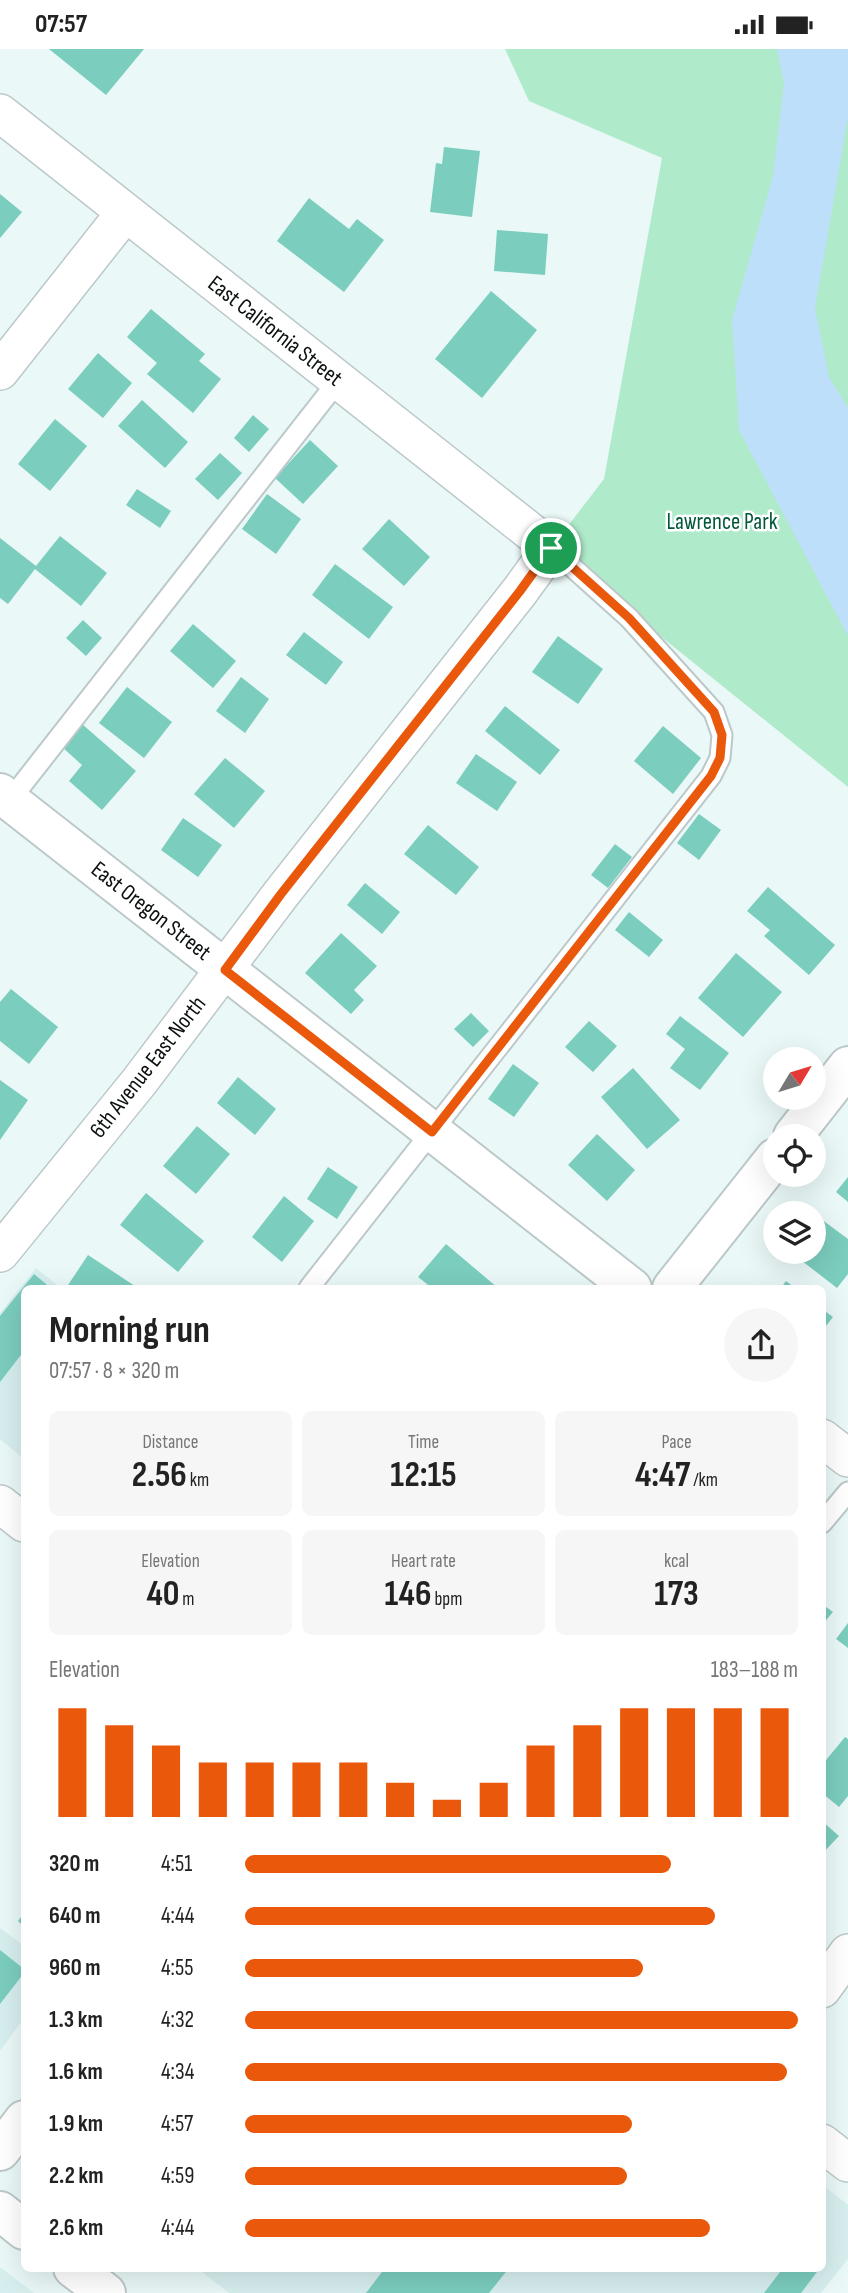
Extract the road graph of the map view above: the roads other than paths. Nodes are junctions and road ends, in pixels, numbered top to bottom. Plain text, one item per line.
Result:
1 (0, 113) edge
2 (125, 213) junction
3 (0, 371) edge
4 (338, 381) junction
5 (551, 548) junction
6 (3, 802) edge
7 (225, 970) junction
8 (848, 1066) edge
9 (802, 1124) edge
10 (432, 1132) junction
11 (763, 1172) edge
12 (0, 1253) edge
13 (311, 1285) edge
14 (628, 1285) edge
15 (674, 1285) edge
16 (826, 1441) edge
17 (848, 1458) edge
18 (848, 1492) edge
19 (0, 1504) edge
20 (826, 1518) edge
21 (21, 1521) edge
22 (848, 1953) edge
23 (826, 1983) edge
24 (21, 2124) edge
25 (826, 2146) edge
26 (0, 2151) edge
27 (848, 2163) edge
28 (0, 2211) edge
29 (21, 2228) edge

1 - 2 street, East California Street
2 - 3 street
2 - 4 street, East California Street
4 - 5 street, East California Street
4 - 6 lane
5 - 7 street, 6th Avenue East North
5 - 10 lane
6 - 7 main road, East Oregon Street
7 - 10 main road, East Oregon Street
7 - 12 street, 6th Avenue East North
8 - 9 main road
10 - 13 lane
10 - 14 main road, East Oregon Street
11 - 15 main road
16 - 17 street
18 - 20 lane
19 - 21 street
22 - 23 street
24 - 26 main road
25 - 27 street
28 - 29 main road

